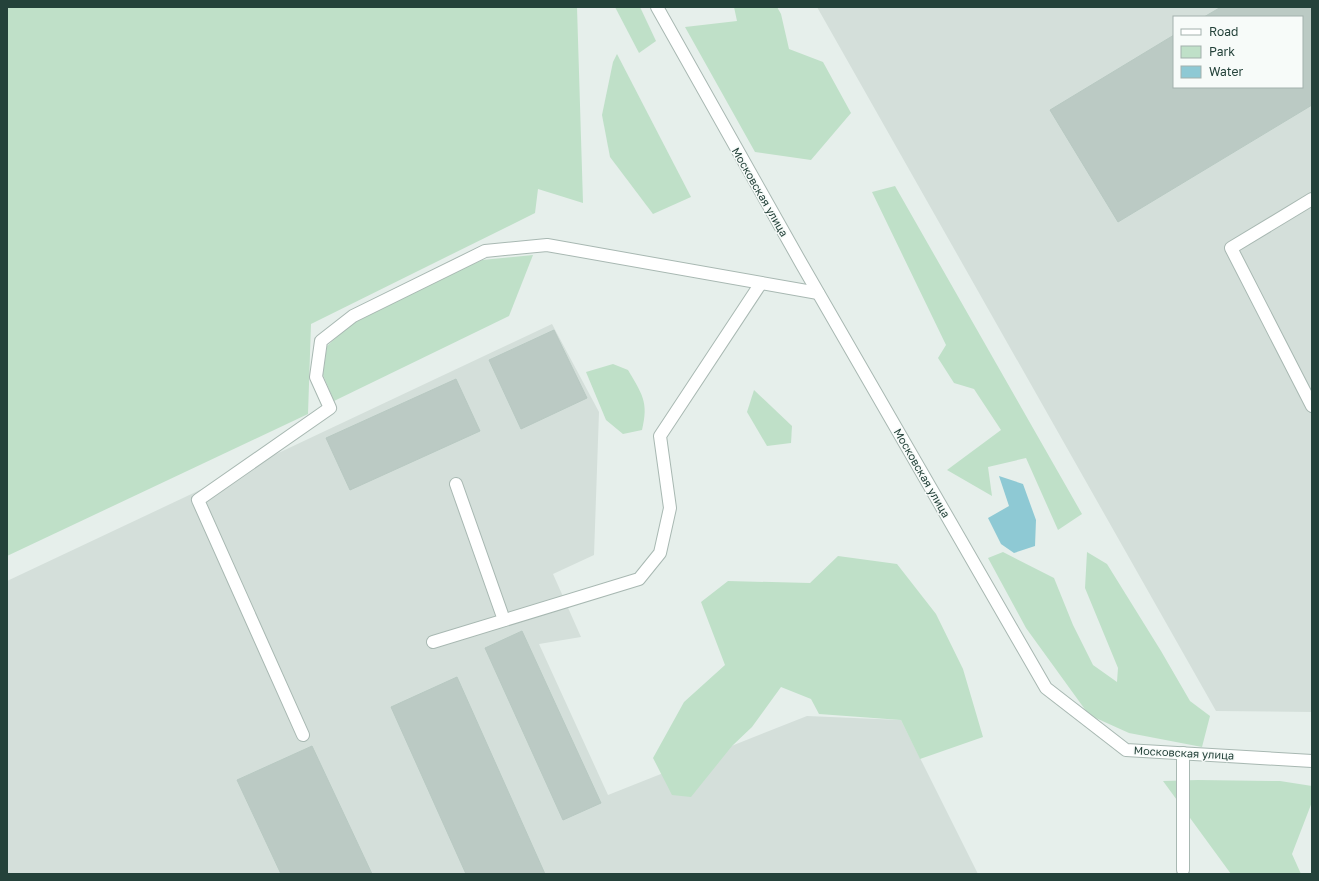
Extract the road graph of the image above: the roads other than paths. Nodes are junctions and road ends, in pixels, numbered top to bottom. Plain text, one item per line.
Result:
1 (657, 7) edge
2 (1312, 199) edge
3 (761, 283) junction
4 (818, 293) junction
5 (1312, 406) edge
6 (456, 484) dead end
7 (504, 620) junction
8 (432, 642) dead end
9 (303, 735) dead end
10 (1182, 753) junction
11 (1312, 761) edge
12 (1184, 870) dead end

1 - 4 street, Московская улица
2 - 5 street
3 - 4 street
3 - 7 street
3 - 9 street
4 - 10 street, Московская улица
6 - 7 street
7 - 8 street
10 - 11 street, Московская улица
10 - 12 street

